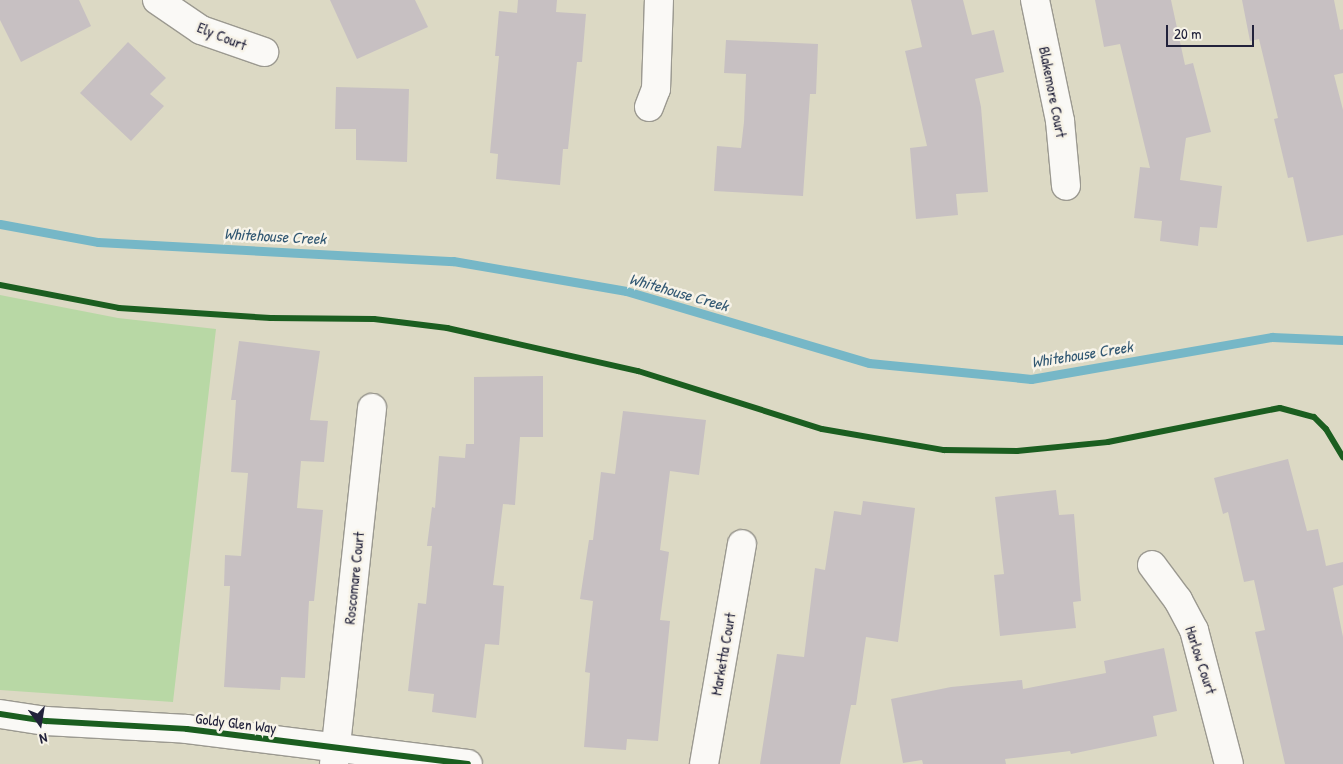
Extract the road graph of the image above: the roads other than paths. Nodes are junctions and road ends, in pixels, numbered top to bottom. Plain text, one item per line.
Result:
1 (157, 0) edge
2 (659, 0) edge
3 (1035, 0) edge
4 (264, 52) dead end
5 (648, 107) dead end
6 (1066, 186) dead end
7 (372, 408) dead end
8 (742, 544) dead end
9 (1152, 566) dead end
10 (0, 714) edge
11 (335, 756) edge
12 (468, 764) edge
13 (704, 764) edge
14 (1229, 764) edge

1 - 4 street, Ely Court
2 - 5 street
3 - 6 street, Blakemore Court
7 - 11 street, Roscomare Court
8 - 13 street, Marketta Court
9 - 14 street, Harlow Court
10 - 11 street, Goldy Glen Way
11 - 12 street, Goldy Glen Way

